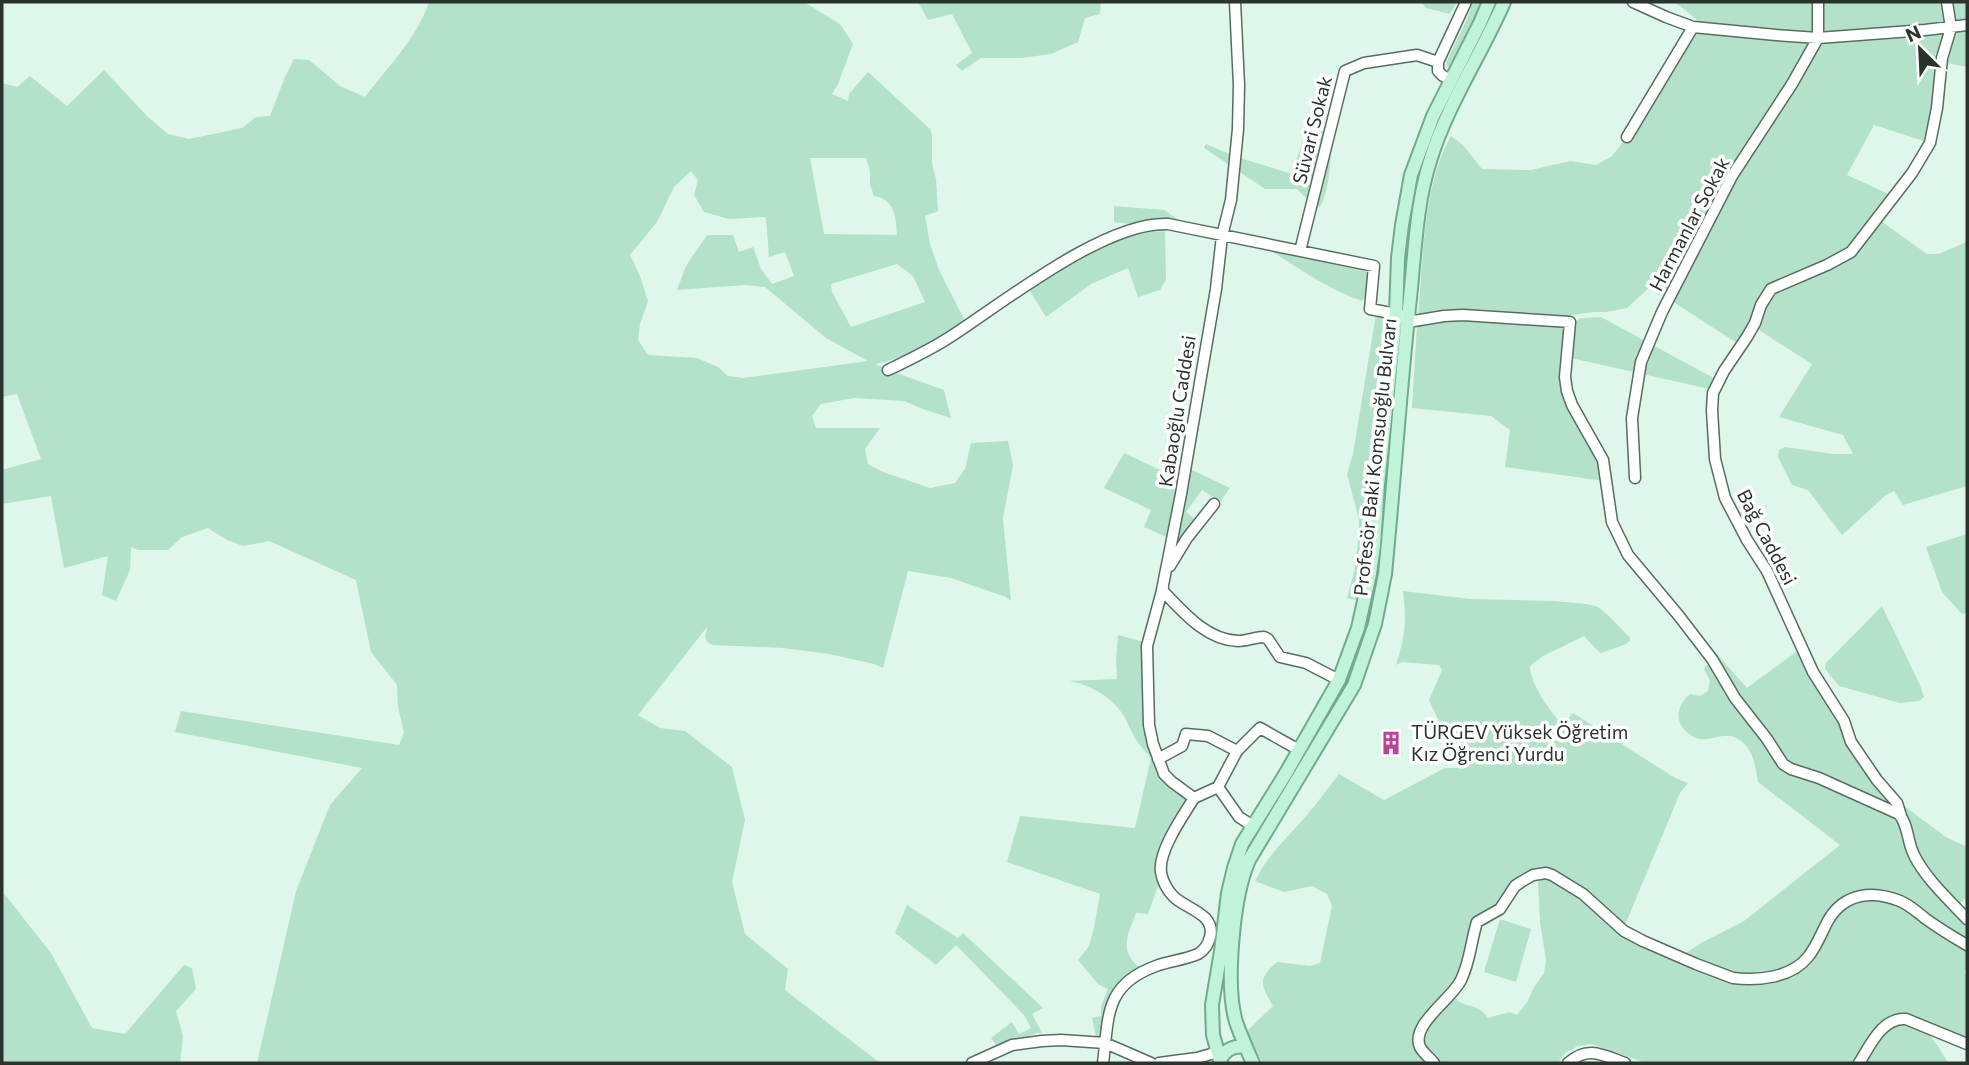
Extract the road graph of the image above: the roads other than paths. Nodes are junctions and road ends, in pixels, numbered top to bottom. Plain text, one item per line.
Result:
1 (1235, 2) edge
2 (1466, 2) edge
3 (1489, 2) edge
4 (1504, 2) edge
5 (1633, 2) edge
6 (1818, 2) edge
7 (1947, 2) edge
8 (1967, 25) edge
9 (1693, 27) junction
10 (1951, 28) junction
11 (1818, 38) junction
12 (1438, 62) junction
13 (1452, 80) junction
14 (1628, 137) dead end
15 (1222, 236) junction
16 (1300, 251) junction
17 (1402, 317) junction
18 (888, 370) dead end
19 (1635, 478) dead end
20 (1214, 504) dead end
21 (1162, 590) junction
22 (1339, 680) junction
23 (1299, 750) junction
24 (1237, 751) junction
25 (1158, 759) junction
26 (1217, 787) junction
27 (1194, 798) junction
28 (1901, 817) junction
29 (1253, 826) junction
30 (1967, 919) edge
31 (1216, 941) junction
32 (1967, 946) edge
33 (1105, 1043) junction
34 (1967, 1044) edge
35 (1246, 1047) junction
36 (1220, 1058) edge
37 (1200, 1060) edge
38 (972, 1063) edge
39 (1103, 1063) edge
40 (1151, 1063) edge
41 (1159, 1063) edge
42 (1253, 1063) edge
43 (1434, 1063) edge
44 (1569, 1063) edge
45 (1625, 1063) edge
46 (1858, 1063) edge

1 - 15 street, Kabaoğlu Caddesi
2 - 12 street
3 - 13 main road, Profesör Baki Komsuoğlu Bulvarı
4 - 17 main road, Profesör Baki Komsuoğlu Bulvarı
5 - 9 street
6 - 11 street, Harmanlar Sokak
7 - 10 street, Bağ Caddesi
8 - 10 street
9 - 11 street
9 - 14 street
10 - 11 street
10 - 28 street, Bağ Caddesi
11 - 19 street, Harmanlar Sokak
12 - 13 street
12 - 16 street, Süvari Sokak
13 - 17 main road, Profesör Baki Komsuoğlu Bulvarı
15 - 16 street
15 - 18 street
15 - 21 street, Kabaoğlu Caddesi
16 - 17 street
17 - 22 main road, Profesör Baki Komsuoğlu Bulvarı
17 - 28 street
17 - 35 main road, Profesör Baki Komsuoğlu Bulvarı
20 - 21 street
21 - 22 street
21 - 25 street
22 - 23 main road, Profesör Baki Komsuoğlu Bulvarı
23 - 24 street
23 - 29 main road, Profesör Baki Komsuoğlu Bulvarı
24 - 25 street
24 - 26 street
25 - 27 street
26 - 27 street
26 - 29 street
27 - 31 street
28 - 30 street, Bağ Caddesi
29 - 31 main road, Profesör Baki Komsuoğlu Bulvarı
31 - 33 street
31 - 36 main road, Profesör Baki Komsuoğlu Bulvarı
32 - 43 street
33 - 38 street
33 - 39 street
33 - 40 street
34 - 46 street
35 - 36 main road
35 - 42 main road, Profesör Baki Komsuoğlu Bulvarı
36 - 37 street
37 - 41 street
44 - 45 street

